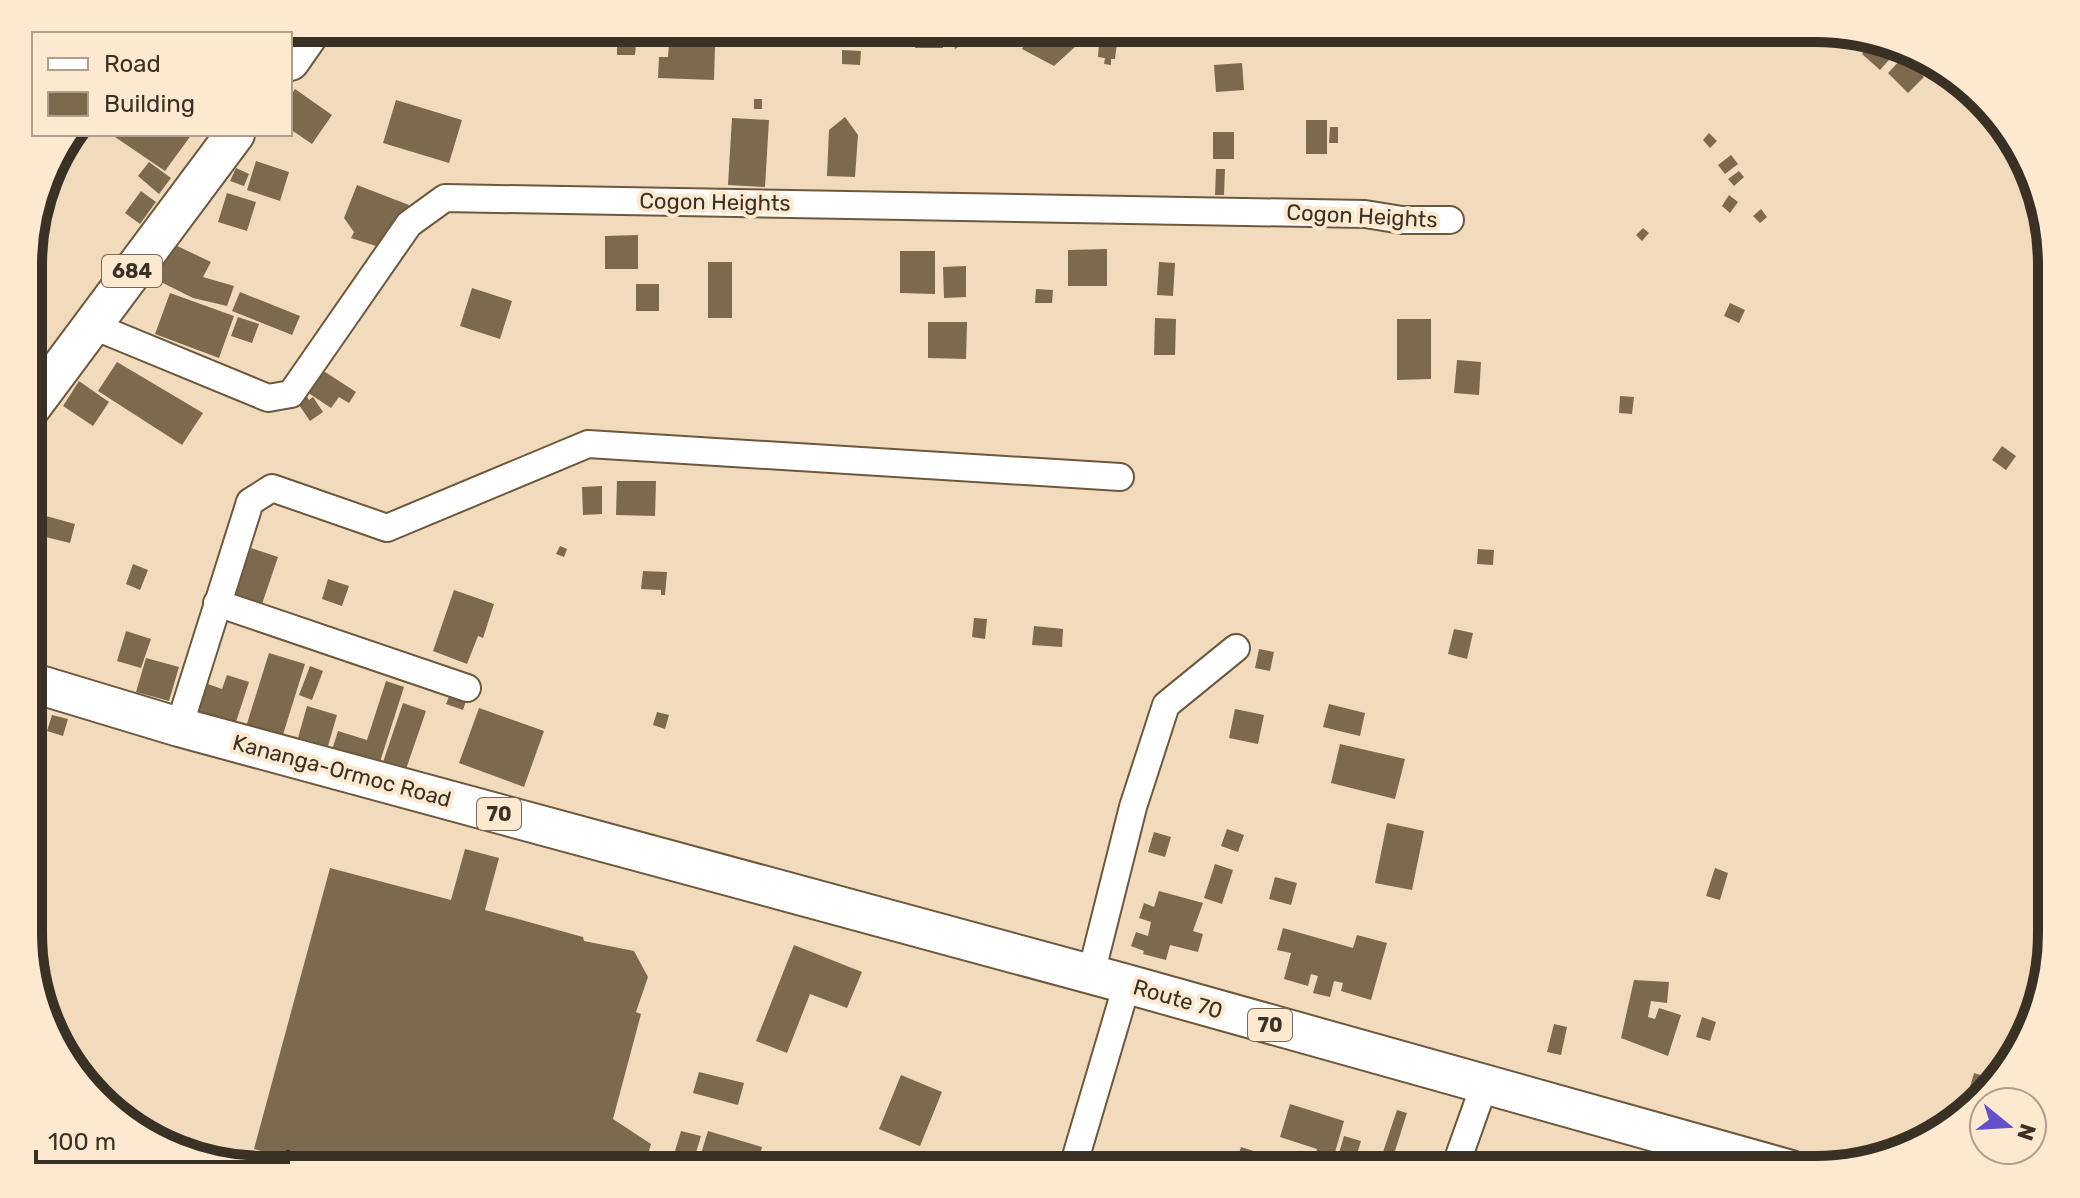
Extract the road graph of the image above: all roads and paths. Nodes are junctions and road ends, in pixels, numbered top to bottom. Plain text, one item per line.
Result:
1 (233, 136) edge
2 (1450, 220) dead end
3 (91, 325) junction
4 (42, 392) edge
5 (1120, 477) dead end
6 (217, 603) junction
7 (1236, 648) dead end
8 (42, 682) edge
9 (467, 688) dead end
10 (179, 727) junction
11 (748, 882) joint
12 (1109, 979) junction
13 (1485, 1083) junction
14 (1075, 1156) edge
15 (1459, 1156) edge
16 (1744, 1156) edge

1 - 3 highway, 684
2 - 3 street, Cogon Heights
3 - 4 highway, 684
5 - 6 street
6 - 9 street
6 - 10 street
7 - 12 street
8 - 10 highway, Kananga-Ormoc Road / 70
10 - 11 highway, Kananga-Ormoc Road / 70
11 - 12 highway, Route 70 / 70
12 - 13 highway, Route 70 / 70
12 - 14 street
13 - 15 street
13 - 16 highway, Route 70 / 70

